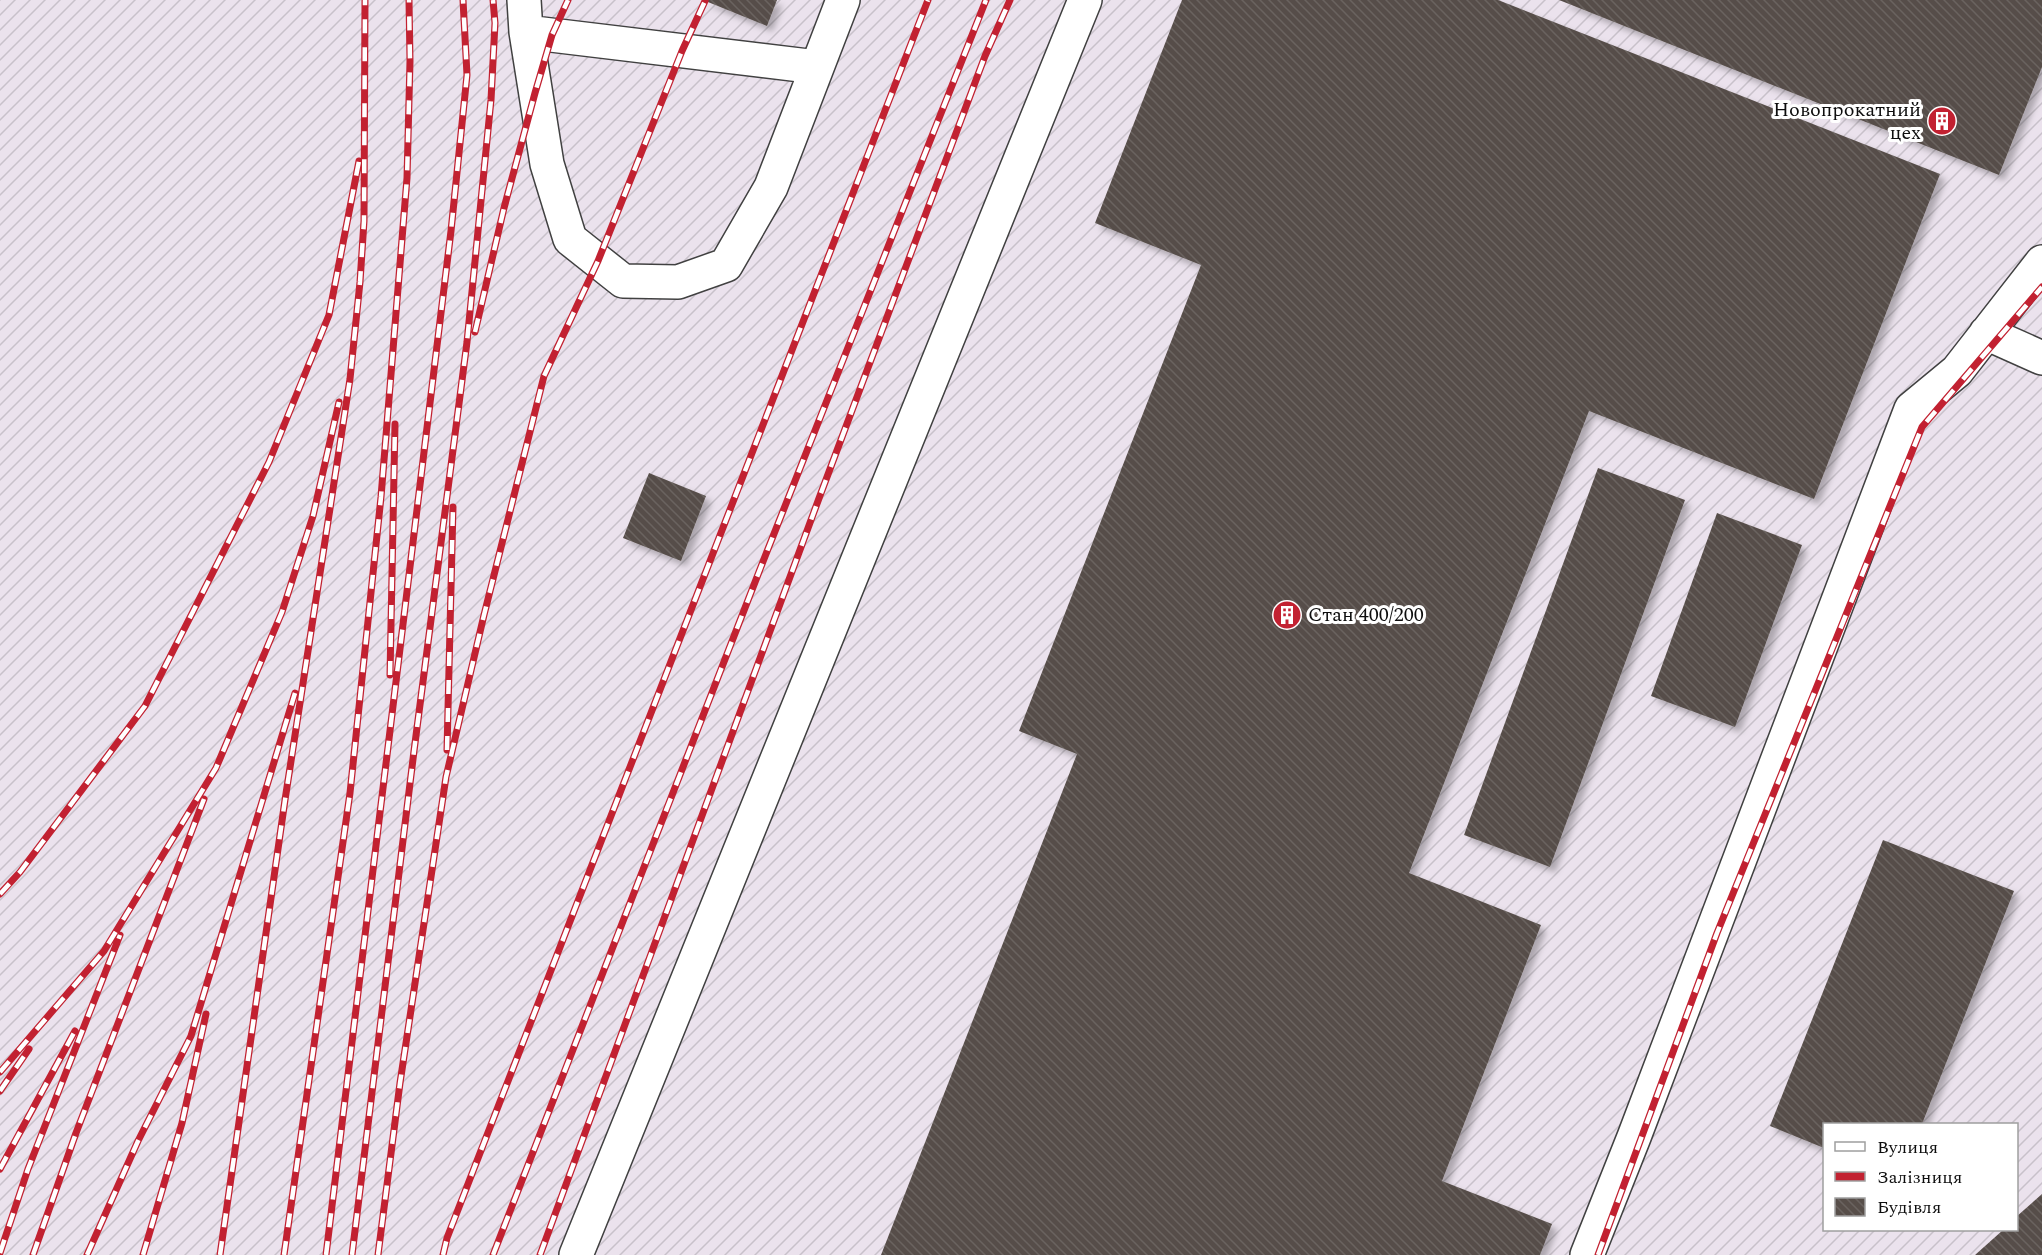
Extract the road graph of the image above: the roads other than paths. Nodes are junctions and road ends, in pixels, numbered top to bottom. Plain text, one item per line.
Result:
1 (524, 0) edge
2 (843, 0) edge
3 (1085, 0) edge
4 (526, 32) junction
5 (817, 67) junction
6 (2042, 262) edge
7 (1986, 333) junction
8 (2042, 358) edge
9 (576, 1255) edge
10 (1587, 1255) edge

1 - 4 lane
2 - 5 lane
3 - 9 lane
4 - 5 lane
4 - 5 lane
6 - 7 lane
7 - 8 lane
7 - 10 lane

